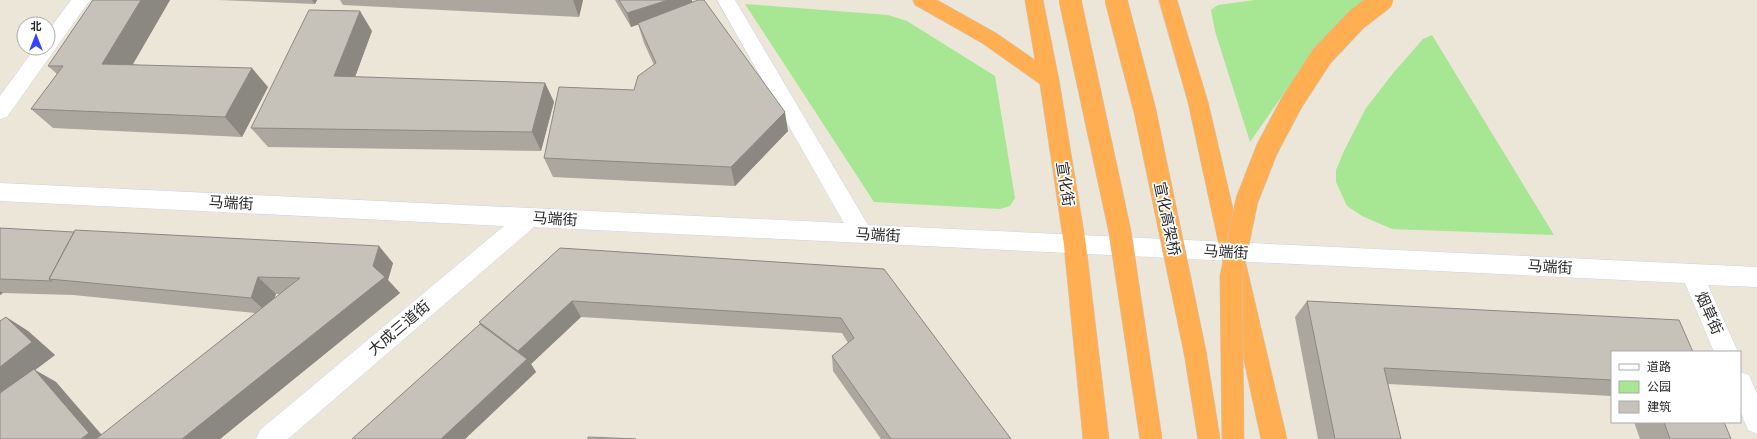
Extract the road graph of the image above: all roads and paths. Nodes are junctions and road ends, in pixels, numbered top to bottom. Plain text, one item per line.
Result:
1 (81, 0) edge
2 (726, 0) edge
3 (922, 0) edge
4 (1034, 0) edge
5 (1070, 0) edge
6 (1116, 0) edge
7 (1168, 0) edge
8 (1382, 0) edge
9 (56, 35) edge
10 (40, 56) edge
11 (1049, 80) junction
12 (0, 111) edge
13 (0, 192) edge
14 (529, 218) junction
15 (862, 234) junction
16 (1075, 245) junction
17 (1233, 252) junction
18 (1692, 274) junction
19 (1757, 277) edge
20 (1726, 351) edge
21 (1741, 385) edge
22 (1757, 422) edge
23 (269, 439) edge
24 (1096, 439) edge
25 (1151, 439) edge
26 (1210, 439) edge
27 (1233, 439) edge
28 (1274, 439) edge

1 - 9 street
2 - 15 street
3 - 11 highway
4 - 11 highway, 宣化街
5 - 25 highway, bridge
6 - 26 highway, 宣化高架桥, bridge
7 - 17 highway
8 - 27 highway, bridge
10 - 12 street
11 - 16 highway, 宣化街
13 - 14 street, 马端街
14 - 15 street, 马端街
14 - 23 street, 大成三道街
15 - 16 street, 马端街
16 - 17 street, 马端街
16 - 24 highway, 宣化街
17 - 18 street, 马端街
17 - 28 highway
18 - 19 street, 马端街
18 - 20 street, 烟草街
21 - 22 street

